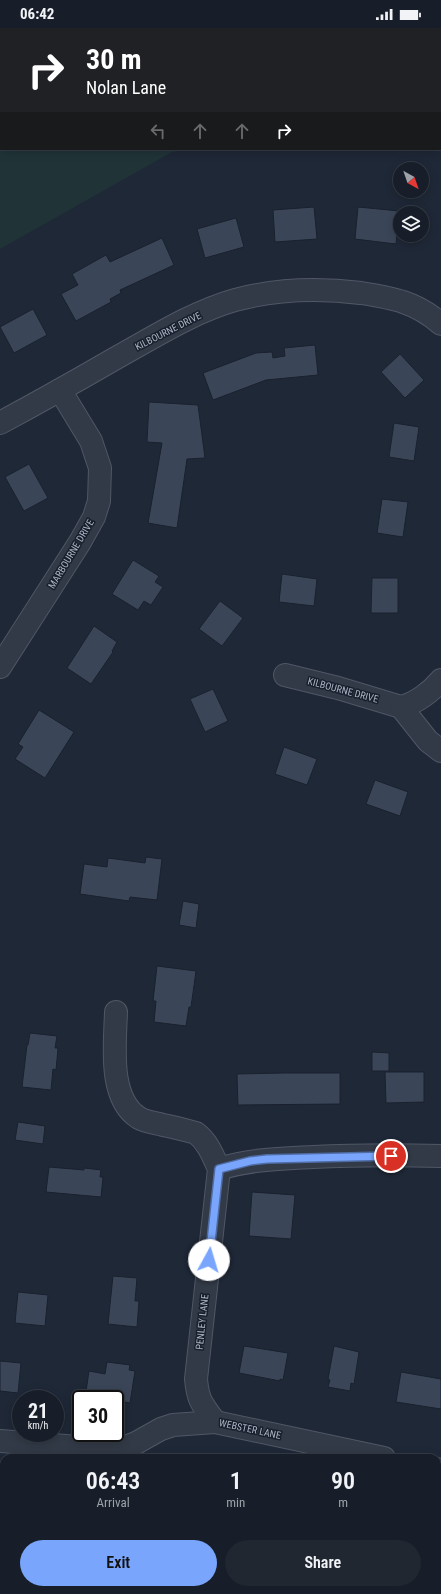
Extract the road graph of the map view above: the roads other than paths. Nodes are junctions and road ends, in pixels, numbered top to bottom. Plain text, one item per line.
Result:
1 (441, 324) edge
2 (60, 390) junction
3 (0, 423) edge
4 (0, 667) edge
5 (285, 675) dead end
6 (441, 680) edge
7 (401, 707) junction
8 (441, 751) edge
9 (116, 1012) dead end
10 (441, 1156) edge
11 (219, 1169) junction
12 (216, 1422) junction
13 (12, 1447) edge
14 (365, 1454) edge

1 - 2 street, KILBOURNE DRIVE
2 - 3 street, KILBOURNE DRIVE
2 - 4 street, MARBOURNE DRIVE
5 - 7 street, KILBOURNE DRIVE
6 - 7 street
7 - 8 street
9 - 11 street
10 - 11 street
11 - 12 street, PENLEY LANE
12 - 13 street, WEBSTER LANE
12 - 14 street, WEBSTER LANE

